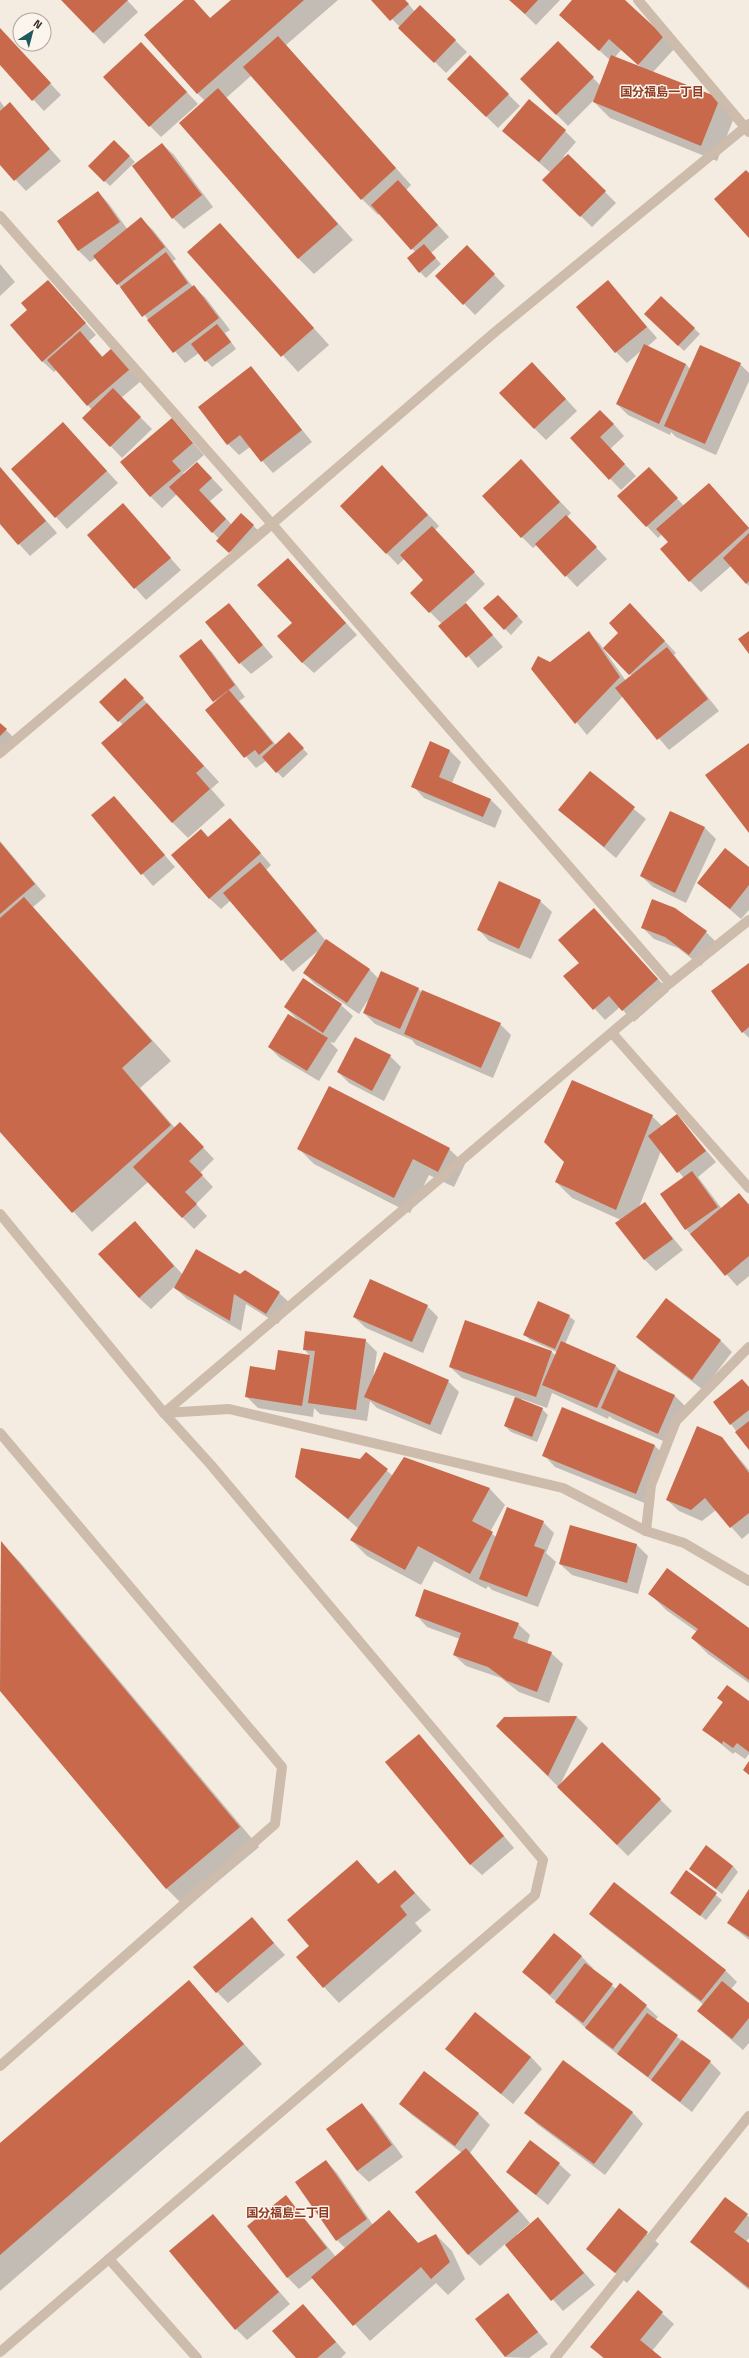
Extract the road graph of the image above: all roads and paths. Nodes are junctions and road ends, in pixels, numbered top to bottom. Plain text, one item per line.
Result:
1 (638, 0) edge
2 (748, 128) edge
3 (0, 216) edge
4 (272, 524) junction
5 (0, 753) edge
6 (749, 920) edge
7 (670, 983) junction
8 (612, 1032) junction
9 (749, 1188) edge
10 (0, 1214) edge
11 (749, 1347) edge
12 (164, 1413) junction
13 (0, 1433) edge
14 (646, 1531) junction
15 (749, 1581) edge
16 (0, 2066) edge
17 (748, 2120) edge
18 (109, 2259) junction
19 (0, 2352) edge
20 (197, 2358) edge
21 (555, 2358) edge

1 - 2 street
2 - 4 street
3 - 4 street
4 - 5 street
4 - 7 street
6 - 7 street
7 - 8 street
8 - 9 street
8 - 12 street
10 - 12 street
11 - 14 street
12 - 14 street
12 - 18 street
13 - 16 street
14 - 15 street
17 - 21 street
18 - 19 street
18 - 20 street

